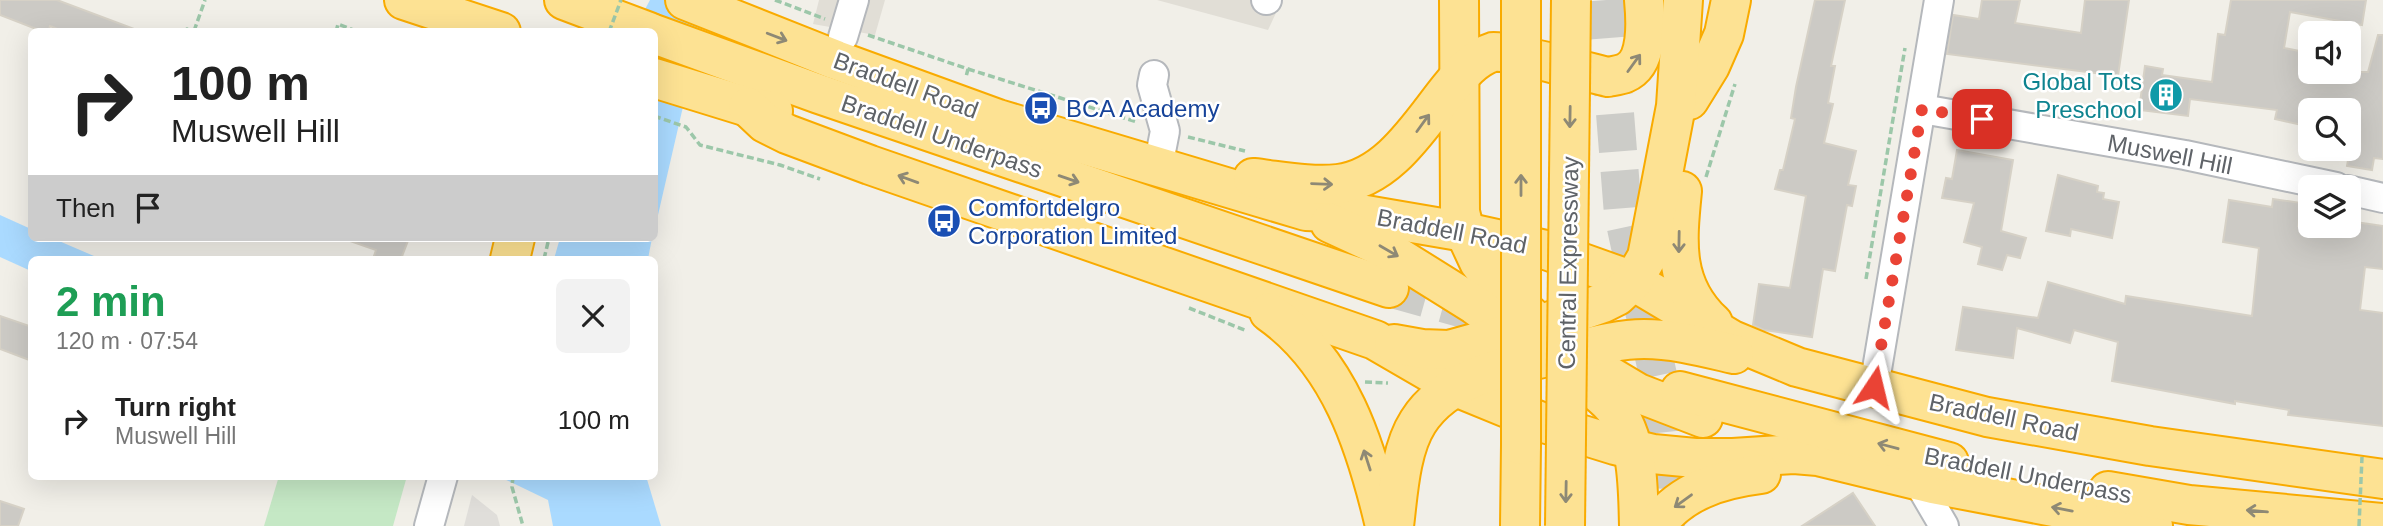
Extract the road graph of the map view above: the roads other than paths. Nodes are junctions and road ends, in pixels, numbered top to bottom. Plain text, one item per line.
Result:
1 (564, 0) edge
2 (854, 0) edge
3 (1459, 0) edge
4 (1521, 0) edge
5 (1571, 0) edge
6 (1644, 0) edge
7 (1683, 0) edge
8 (1693, 0) edge
9 (1731, 0) edge
10 (1939, 0) edge
11 (409, 2) edge
12 (702, 7) edge
13 (631, 24) edge
14 (438, 28) edge
15 (489, 28) edge
16 (658, 34) edge
17 (843, 37) dead end
18 (1154, 75) dead end
19 (1460, 76) junction
20 (658, 79) edge
21 (1689, 100) junction
22 (748, 107) junction
23 (1922, 109) junction
24 (1169, 170) junction
25 (2298, 179) edge
26 (2361, 193) edge
27 (2383, 198) edge
28 (1306, 211) junction
29 (1465, 232) junction
30 (1206, 281) junction
31 (1633, 281) junction
32 (1382, 313) junction
33 (1643, 339) junction
34 (1732, 340) junction
35 (1542, 342) junction
36 (1797, 367) junction
37 (1456, 387) junction
38 (1874, 387) junction
39 (1638, 393) junction
40 (1632, 450) junction
41 (1818, 456) junction
42 (2368, 462) edge
43 (1868, 469) junction
44 (1917, 480) junction
45 (442, 481) edge
46 (2383, 495) edge
47 (2383, 523) edge
48 (429, 526) edge
49 (1385, 526) edge
50 (1394, 526) edge
51 (1520, 526) edge
52 (1565, 526) edge
53 (1639, 526) edge
54 (1656, 526) edge
55 (1944, 526) edge
56 (2153, 526) edge

1 - 13 highway, Braddell Underpass
2 - 17 street
3 - 19 highway
51 -> 4 highway, Central Expressway, bridge
5 -> 52 highway, Central Expressway, bridge
19 -> 6 highway
7 - 31 highway
8 - 21 highway
9 - 21 highway
10 - 23 street
11 - 14 highway
11 - 15 highway
12 -> 24 highway, Braddell Road
16 -> 32 highway, Braddell Underpass
18 - 24 street
24 -> 19 highway
19 - 29 highway
20 - 22 highway
21 -> 34 highway
30 -> 22 highway
22 - 32 highway, Braddell Underpass
23 - 25 street, Muswell Hill
23 - 38 street
24 - 28 highway, Braddell Road
26 - 27 street
28 - 29 highway, Braddell Road
28 -> 35 highway
29 - 31 highway, Braddell Road
29 - 35 highway
30 - 32 highway
49 -> 30 highway
31 - 34 highway, Braddell Road
31 - 35 highway
32 - 35 highway
32 - 37 highway
33 - 35 highway
33 - 36 highway
33 - 39 highway
34 - 36 highway, Braddell Road
35 - 37 highway
35 - 39 highway
35 - 40 highway
36 - 38 highway, Braddell Road
37 - 40 highway
37 - 50 highway
38 - 42 highway, Braddell Road
39 - 41 highway
40 - 41 highway
40 - 53 highway
41 - 43 highway
43 - 44 highway
43 -> 54 highway
44 - 55 street
56 -> 44 highway
45 - 48 street
47 -> 46 highway, Braddell Underpass

